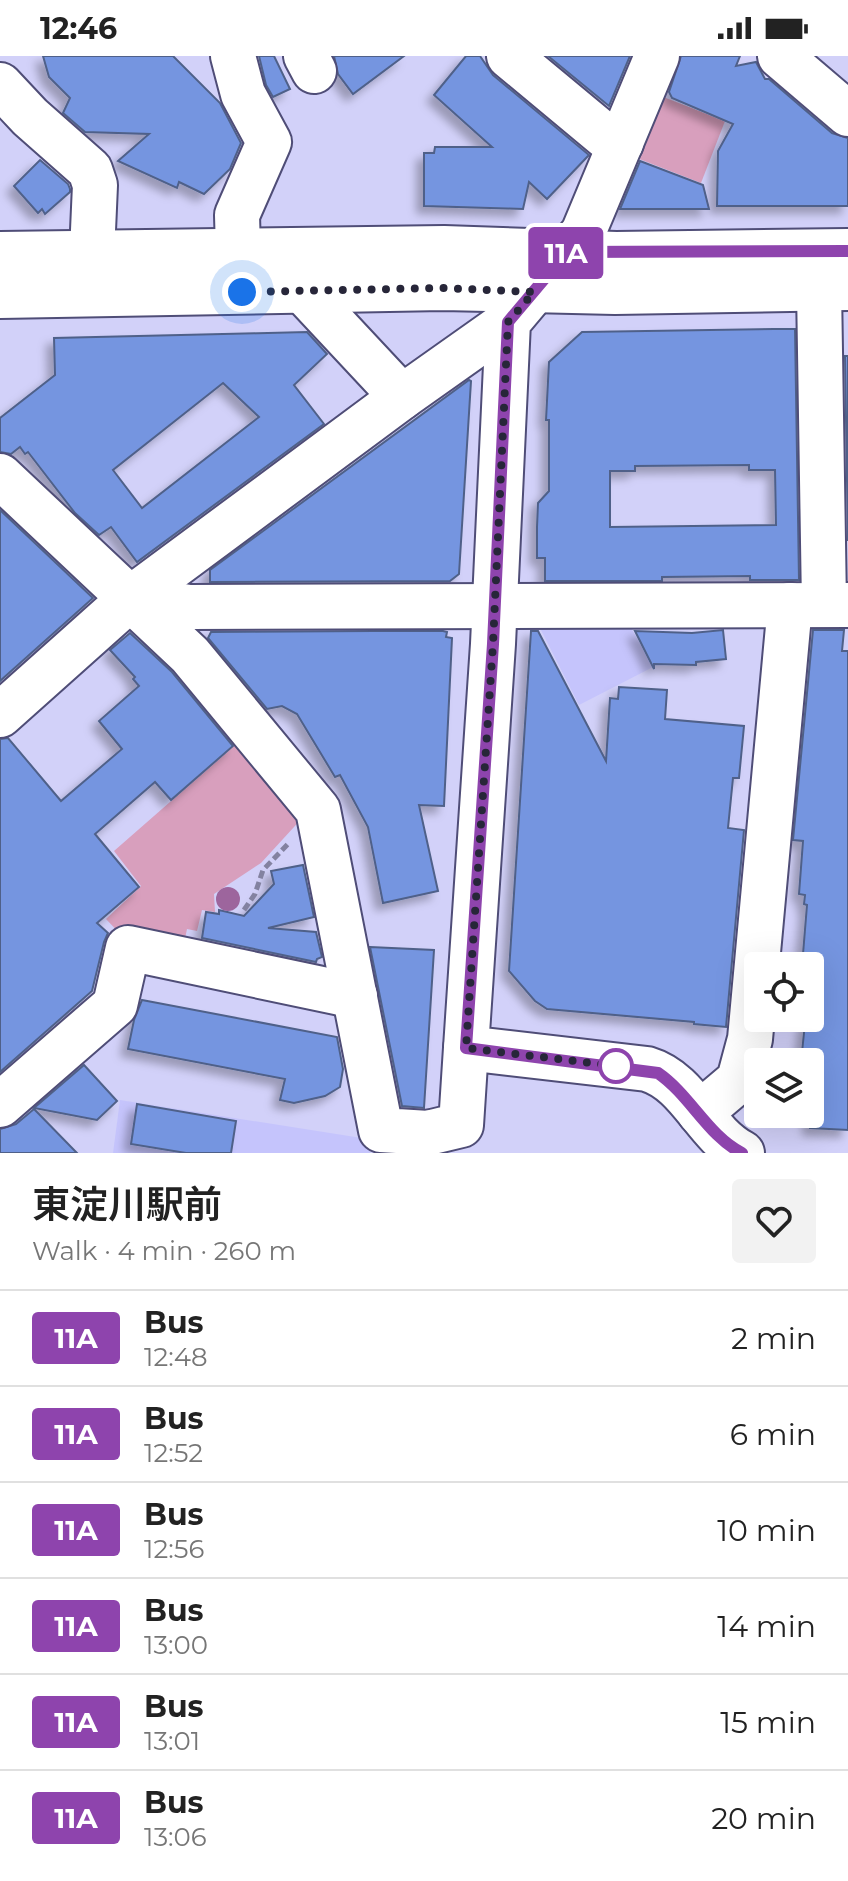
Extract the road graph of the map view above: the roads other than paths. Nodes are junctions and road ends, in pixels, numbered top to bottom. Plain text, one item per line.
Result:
1 (233, 56) edge
2 (509, 56) edge
3 (657, 56) edge
4 (780, 56) edge
5 (0, 85) edge
6 (848, 114) edge
7 (621, 143) junction
8 (238, 250) junction
9 (848, 251) edge
10 (567, 252) junction
11 (92, 253) junction
12 (0, 254) edge
13 (834, 288) edge
14 (303, 291) junction
15 (0, 296) edge
16 (521, 307) junction
17 (402, 397) junction
18 (0, 476) edge
19 (131, 598) junction
20 (820, 605) edge
21 (495, 606) junction
22 (0, 715) edge
23 (355, 996) junction
24 (466, 1048) junction
25 (0, 1105) edge
26 (700, 1113) junction
27 (742, 1153) edge

1 - 8 street
2 - 7 street
3 - 7 street
4 - 6 street
5 - 11 street
7 - 10 street
8 - 10 street
8 - 11 street
9 - 10 street
10 - 16 street
11 - 12 street
13 - 16 street
13 - 20 street
14 - 15 street
14 - 16 street
14 - 17 street
16 - 17 street
16 - 21 street
17 - 19 street
18 - 19 street
19 - 21 street
19 - 22 street
19 - 23 street
20 - 21 street
20 - 26 street
21 - 24 street
23 - 24 street
23 - 25 street
24 - 26 street
26 - 27 street

